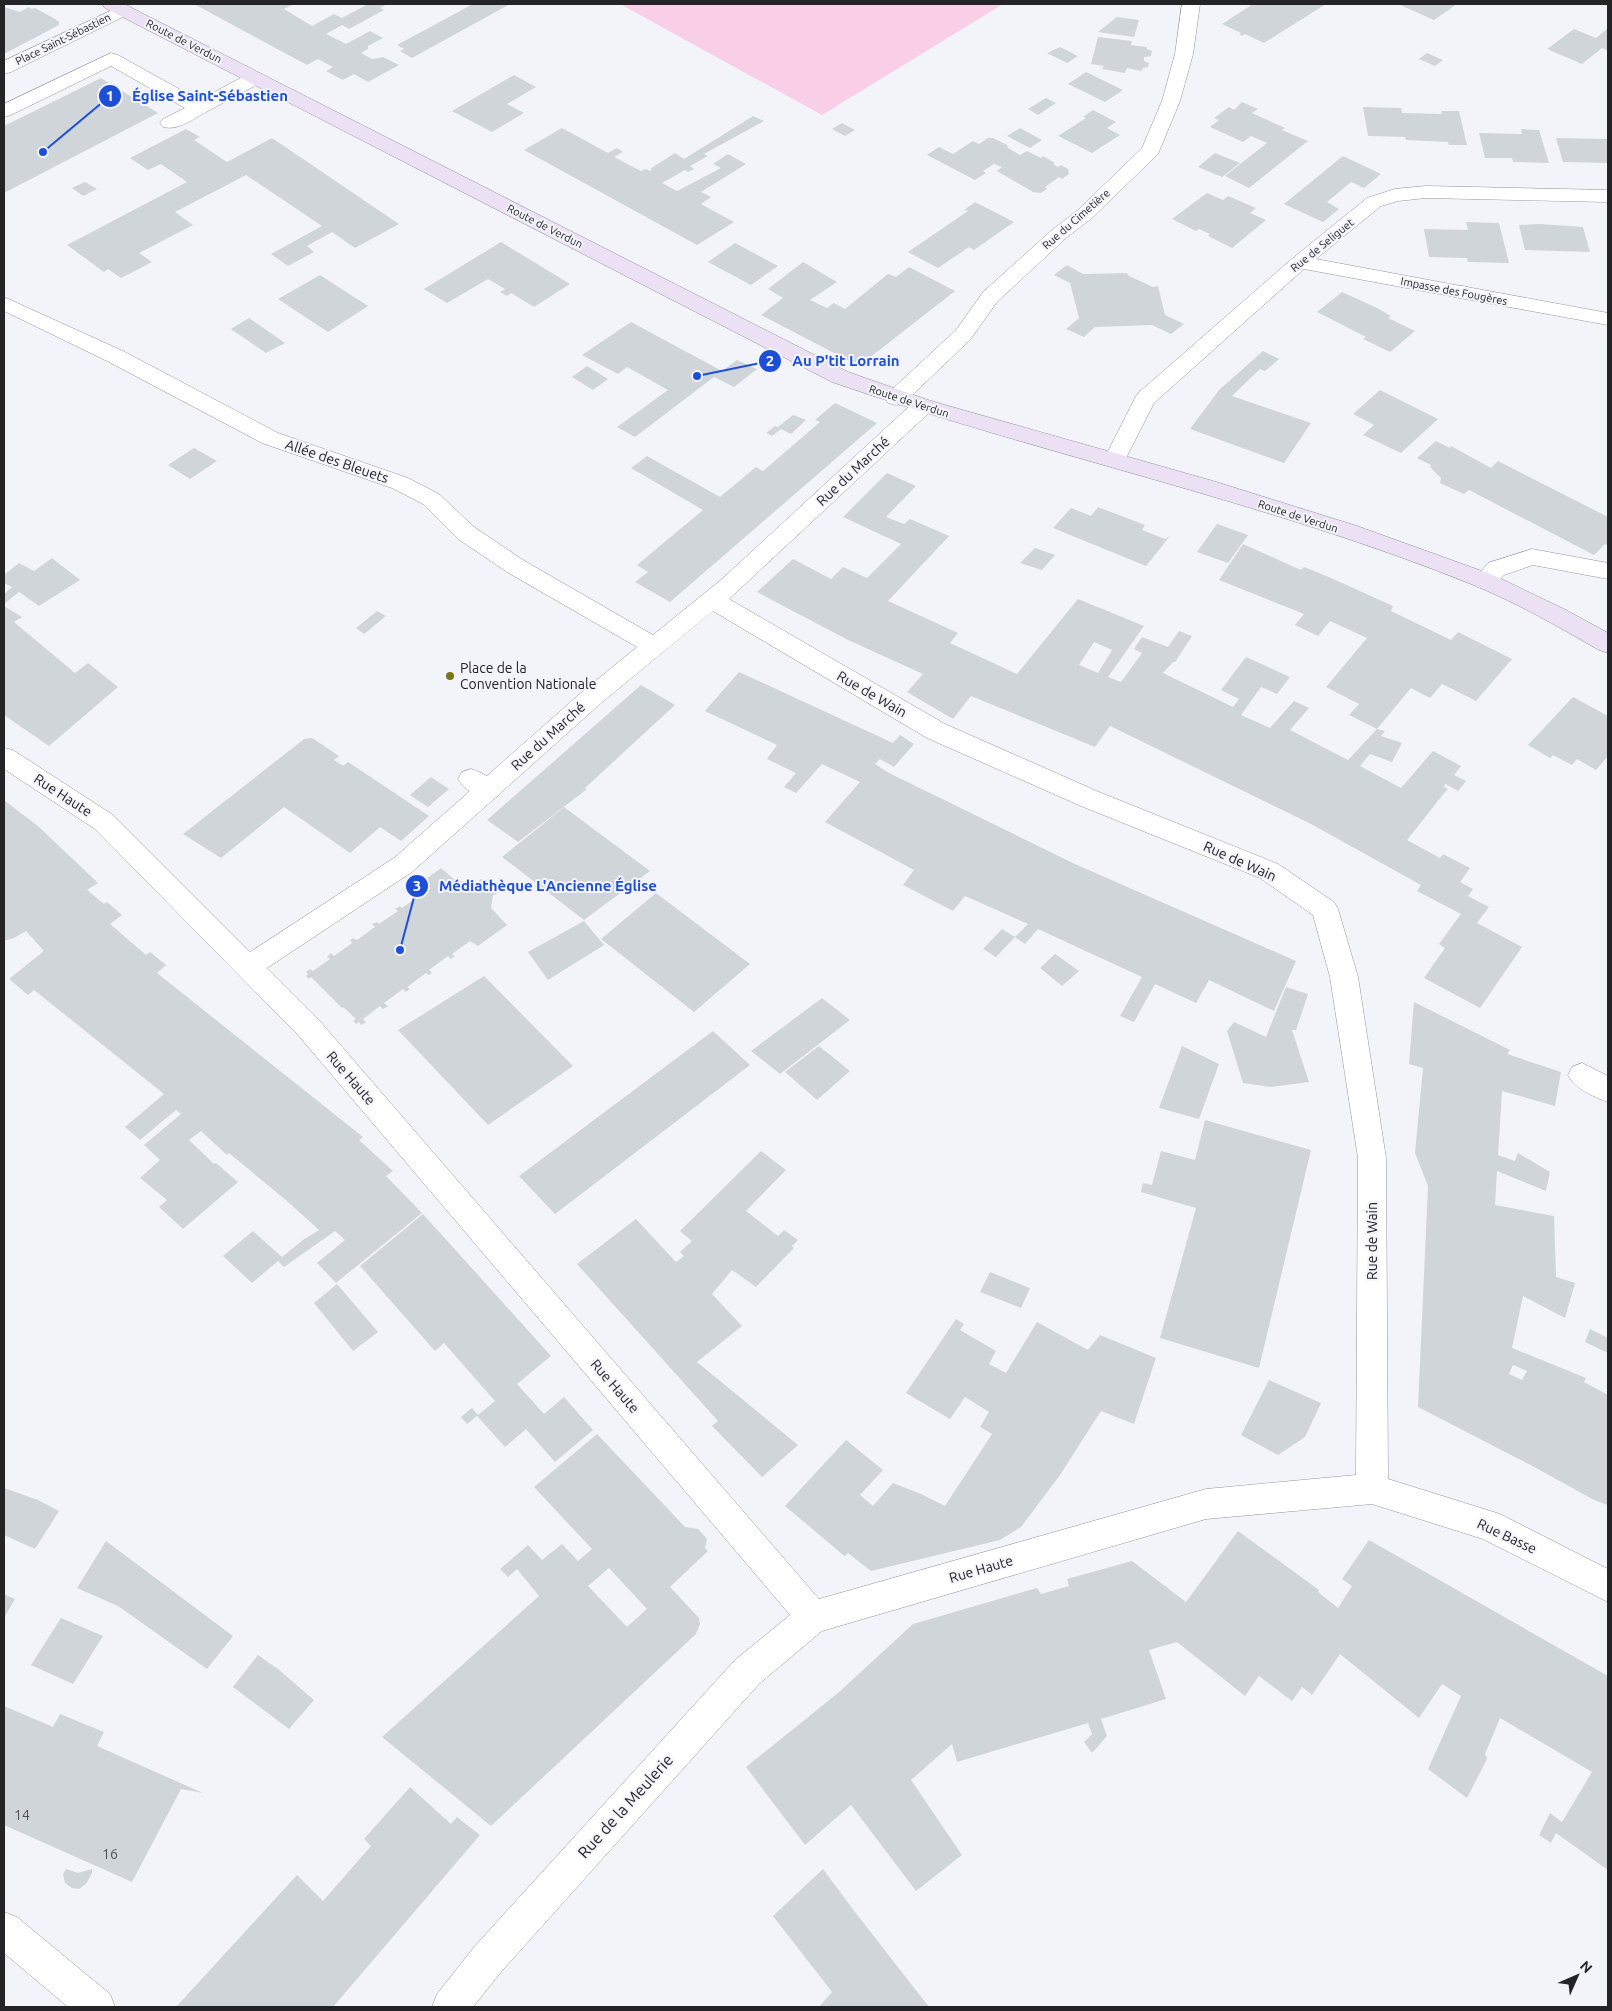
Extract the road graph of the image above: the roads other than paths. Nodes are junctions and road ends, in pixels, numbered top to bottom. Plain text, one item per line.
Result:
1 (1191, 4) edge
2 (117, 7) edge
3 (4, 68) edge
4 (255, 78) junction
5 (199, 108) junction
6 (4, 111) edge
7 (170, 123) dead end
8 (1608, 196) edge
9 (1300, 262) junction
10 (4, 303) edge
11 (1608, 319) edge
12 (896, 398) junction
13 (923, 406) junction
14 (1114, 459) junction
15 (1608, 571) edge
16 (1485, 581) junction
17 (711, 599) junction
18 (1608, 644) edge
19 (654, 646) junction
20 (4, 757) edge
21 (248, 967) junction
22 (1582, 1075) dead end
23 (1608, 1090) edge
24 (1372, 1489) junction
25 (1608, 1586) edge
26 (813, 1618) junction
27 (4, 1930) edge
28 (97, 2007) edge
29 (450, 2007) edge

1 - 12 street, Rue du Cimetière
2 - 3 street, Place Saint-Sébastien
2 - 4 main road, Route de Verdun
4 - 5 street
4 - 12 main road, Route de Verdun
5 - 6 street
5 - 7 street
8 - 9 street, Rue de Seliguet
9 - 11 street, Impasse des Fougères
9 - 14 street, Rue de Seliguet
10 - 19 street, Allée des Bleuets
12 - 13 main road, Route de Verdun
13 - 14 main road, Route de Verdun
13 - 17 street, Rue du Marché
14 - 16 main road, Route de Verdun
15 - 16 street
16 - 18 main road, Route de Verdun
17 - 19 street, Rue du Marché
17 - 24 street, Rue de Wain
19 - 21 street, Rue du Marché
20 - 21 street, Rue Haute
21 - 26 street, Rue Haute
22 - 23 street
24 - 25 street, Rue Basse
24 - 26 street, Rue Haute
26 - 29 street, Rue de la Meulerie
27 - 28 street

